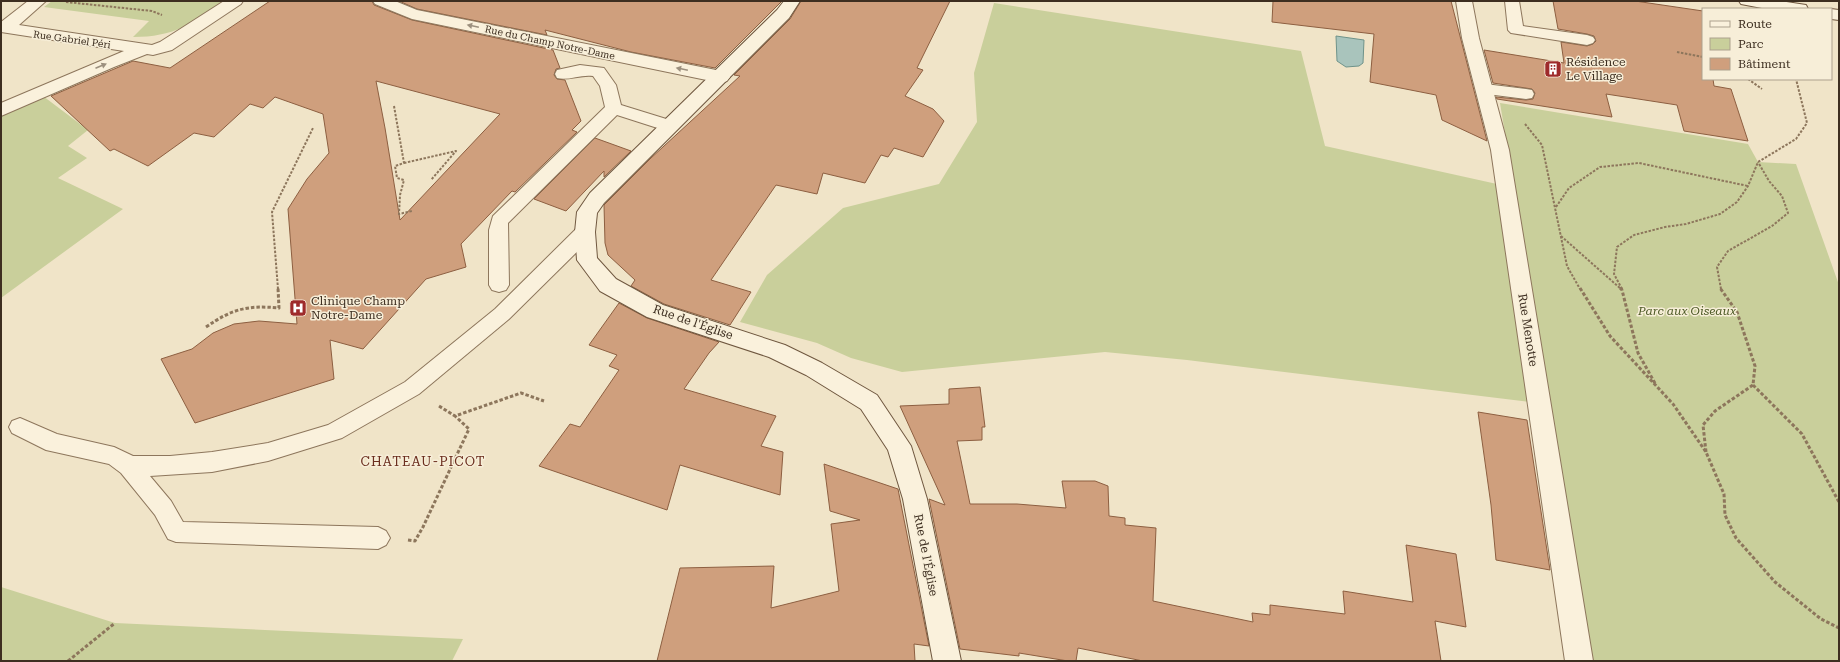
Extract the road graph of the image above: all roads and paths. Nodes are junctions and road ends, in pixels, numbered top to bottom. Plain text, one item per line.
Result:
1 (235, 1) edge
2 (381, 1) edge
3 (792, 1) edge
4 (1464, 1) edge
5 (1512, 1) edge
6 (1747, 1) edge
7 (38, 2) edge
8 (1793, 8) edge
9 (166, 16) dead end
10 (2, 28) edge
11 (80, 40) junction
12 (1586, 40) dead end
13 (143, 50) junction
14 (1677, 52) dead end
15 (1702, 57) edge
16 (563, 74) dead end
17 (720, 77) junction
18 (1749, 80) edge
19 (1796, 80) edge
20 (1485, 89) junction
21 (1762, 89) dead end
22 (39, 93) junction
23 (1526, 94) dead end
24 (394, 106) dead end
25 (614, 108) junction
26 (1, 110) edge
27 (1493, 116) junction
28 (670, 126) junction
29 (313, 128) dead end
30 (1758, 162) junction
31 (404, 163) junction
32 (431, 180) dead end
33 (1748, 186) junction
34 (1556, 207) junction
35 (412, 211) dead end
36 (585, 232) junction
37 (1560, 235) junction
38 (498, 285) dead end
39 (1622, 290) junction
40 (206, 327) dead end
41 (1753, 386) junction
42 (412, 388) junction
43 (1658, 389) junction
44 (544, 401) dead end
45 (455, 416) junction
46 (20, 427) dead end
47 (1706, 452) junction
48 (128, 466) junction
49 (1839, 502) edge
50 (378, 538) joint
51 (115, 623) dead end
52 (1839, 628) edge
53 (68, 661) edge
54 (949, 661) edge
55 (1579, 661) edge

1 - 13 street
17 -> 2 street, Rue du Champ Notre-Dame
3 - 17 street, Rue de l'Église
4 - 20 street, Rue Menotte
5 - 12 lane
6 - 8 street
7 - 9 path
7 - 10 street
10 - 11 street, Rue Gabriel Péri
11 - 13 street, Rue Gabriel Péri
11 - 22 street
22 -> 13 street
14 - 15 path
16 - 25 lane
17 - 28 street, Rue de l'Église
18 - 21 path
19 - 30 path
20 - 23 lane
20 - 27 street, Rue Menotte
22 - 26 street
24 - 31 path
25 - 28 lane
25 - 38 lane
27 - 34 path
27 - 55 street, Rue Menotte
28 - 36 street, Rue de l'Église
29 - 40 path
30 - 33 path
30 - 41 path
31 - 32 path
31 - 35 path
33 - 34 path
33 - 39 path
34 - 37 path
36 - 42 lane
36 - 54 street, Rue de l'Église
37 - 39 path
37 - 43 path
39 - 43 path
41 - 47 path
41 - 49 path
42 - 45 path
42 - 48 lane
43 - 47 path
44 - 45 path
45 - 50 path
46 - 48 lane
47 - 52 path
48 - 50 lane
51 - 53 path

